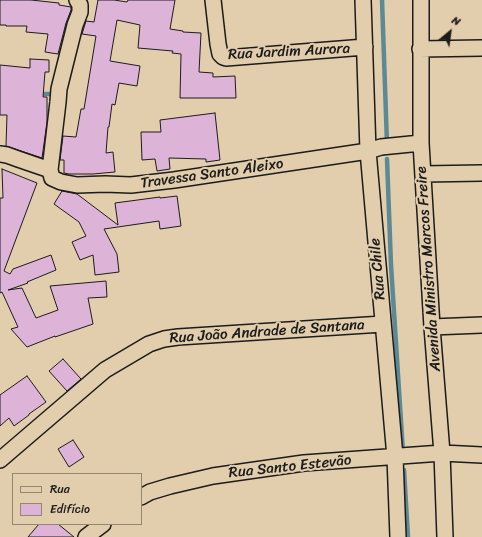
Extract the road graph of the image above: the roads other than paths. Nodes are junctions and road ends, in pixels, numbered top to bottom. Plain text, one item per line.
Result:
1 (77, 0) edge
2 (213, 0) edge
3 (363, 0) edge
4 (421, 0) edge
5 (365, 47) junction
6 (482, 48) edge
7 (420, 49) junction
8 (421, 143) junction
9 (375, 149) junction
10 (0, 154) edge
11 (50, 170) junction
12 (482, 172) edge
13 (423, 174) junction
14 (383, 324) junction
15 (482, 325) edge
16 (432, 327) junction
17 (442, 454) junction
18 (482, 455) edge
19 (395, 457) junction
20 (0, 460) edge
21 (142, 496) edge
22 (102, 525) edge
23 (86, 537) edge
24 (398, 537) edge
25 (446, 537) edge

1 - 11 street
2 - 5 street, Rua Jardim Aurora
3 - 5 street, Rua Chile
4 - 7 street, Avenida Ministro Marcos Freire
5 - 9 street, Rua Chile
6 - 7 street
7 - 8 street, Avenida Ministro Marcos Freire
8 - 9 street
8 - 13 street, Avenida Ministro Marcos Freire
9 - 11 street, Travessa Santo Aleixo
9 - 14 street, Rua Chile
10 - 11 street
12 - 13 street
13 - 16 street, Avenida Ministro Marcos Freire
14 - 19 street, Rua Chile
14 - 20 street, Rua João Andrade de Santana
15 - 16 street
16 - 17 street, Avenida Ministro Marcos Freire
17 - 18 street, Rua Santo Estevão
17 - 19 street, Rua Santo Estevão
17 - 25 street, Avenida Ministro Marcos Freire
19 - 21 street, Rua Santo Estevão
19 - 24 street, Rua Chile
22 - 23 street

